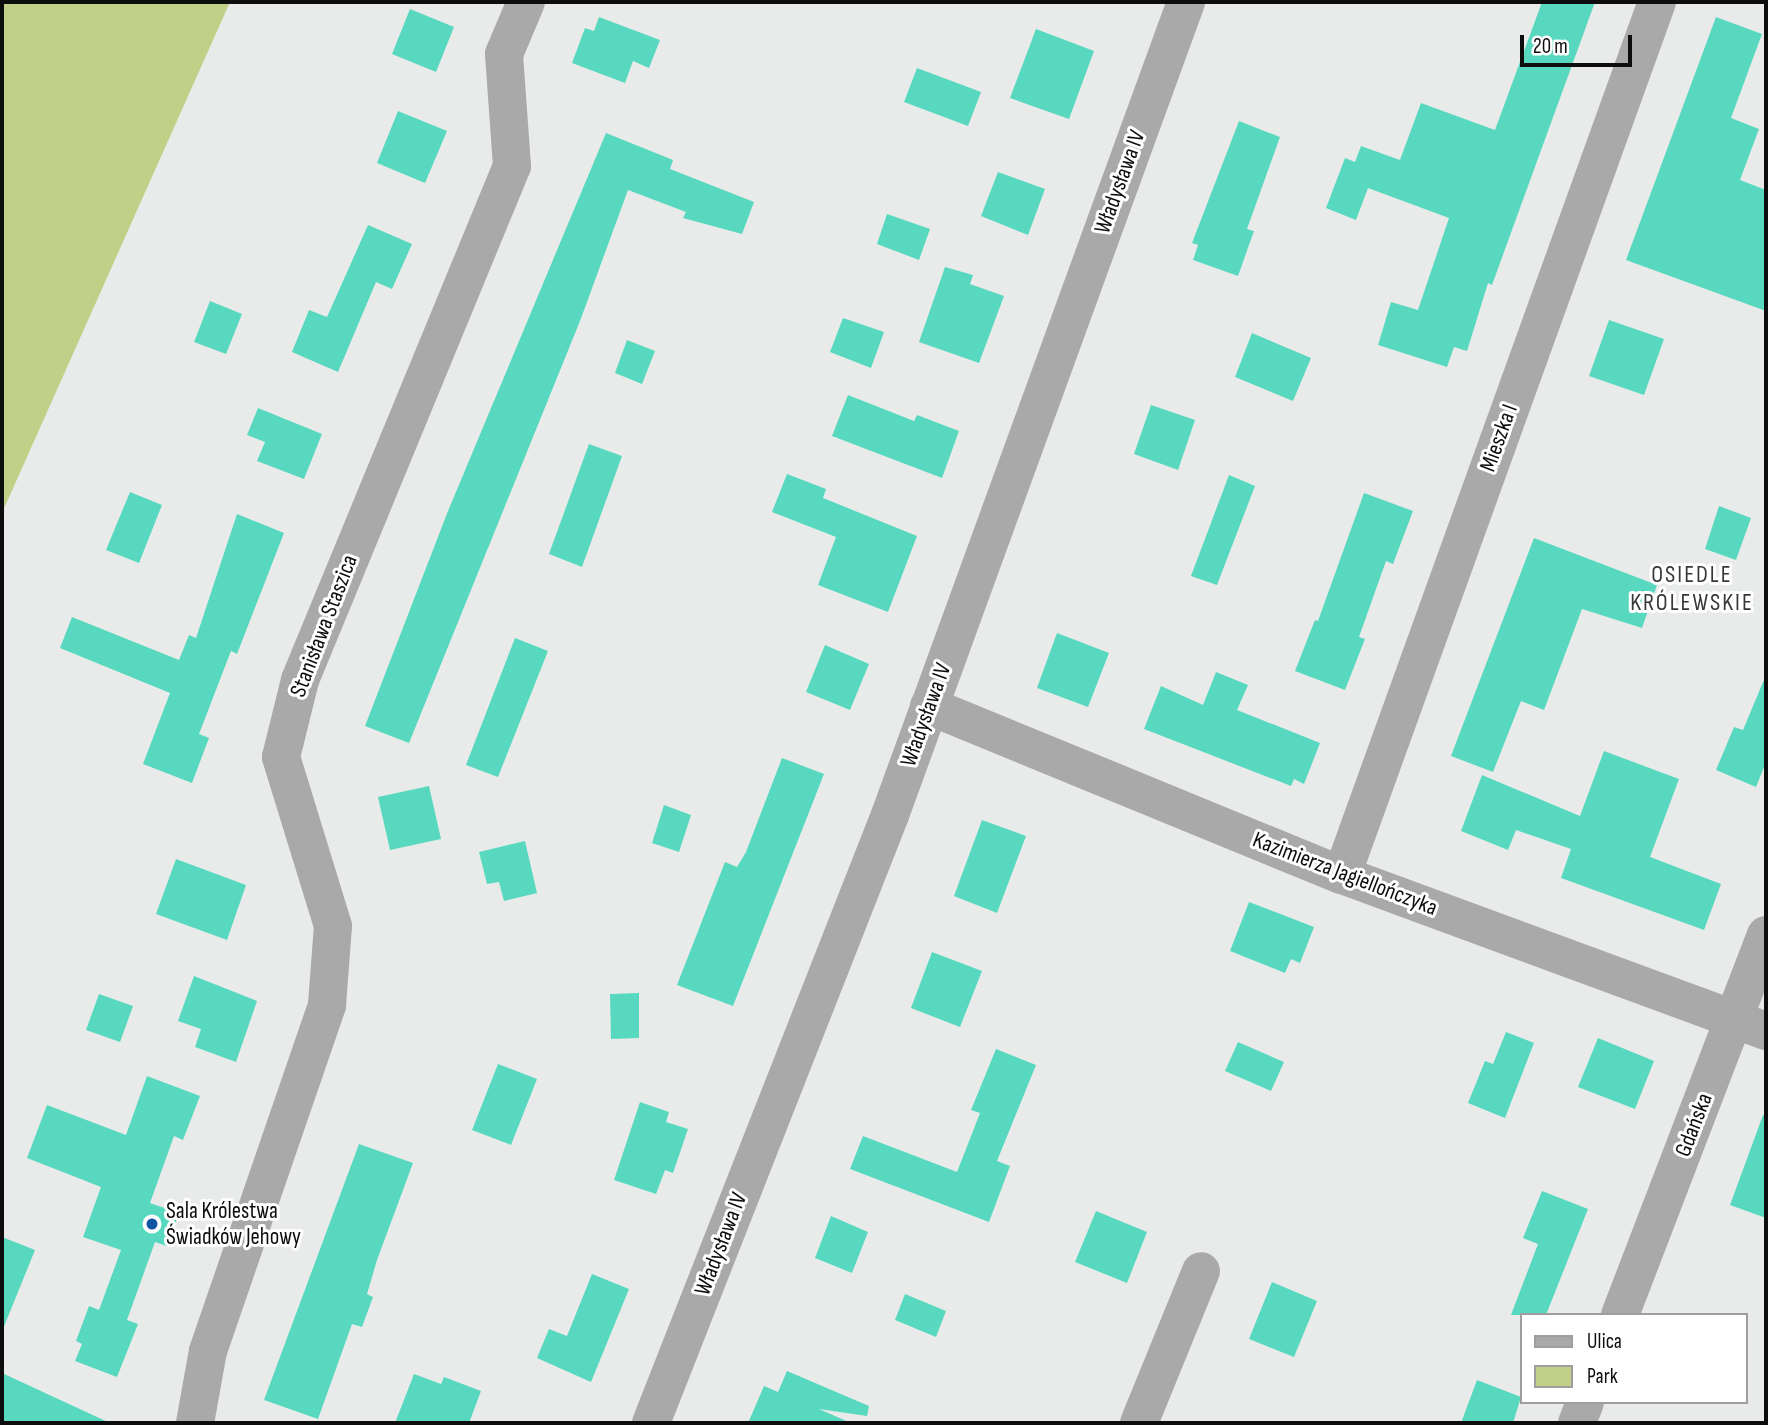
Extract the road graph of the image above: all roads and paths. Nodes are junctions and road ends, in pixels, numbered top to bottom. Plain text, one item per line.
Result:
1 (526, 2) edge
2 (1186, 2) edge
3 (1657, 2) edge
4 (929, 706) junction
5 (1342, 875) junction
6 (1766, 935) edge
7 (1751, 1025) edge
8 (1201, 1272) dead end
9 (1621, 1313) edge
10 (1585, 1404) edge
11 (195, 1423) edge
12 (651, 1423) edge
13 (1139, 1423) edge
14 (1577, 1423) edge

1 - 11 street, Stanisława Staszica
2 - 4 street, Władysława IV
3 - 5 street, Mieszka I
4 - 5 street, Kazimierza Jagiellończyka
4 - 12 street, Władysława IV
5 - 7 street, Kazimierza Jagiellończyka
6 - 7 street, Gdańska
7 - 9 street, Gdańska
8 - 13 street
10 - 14 street

